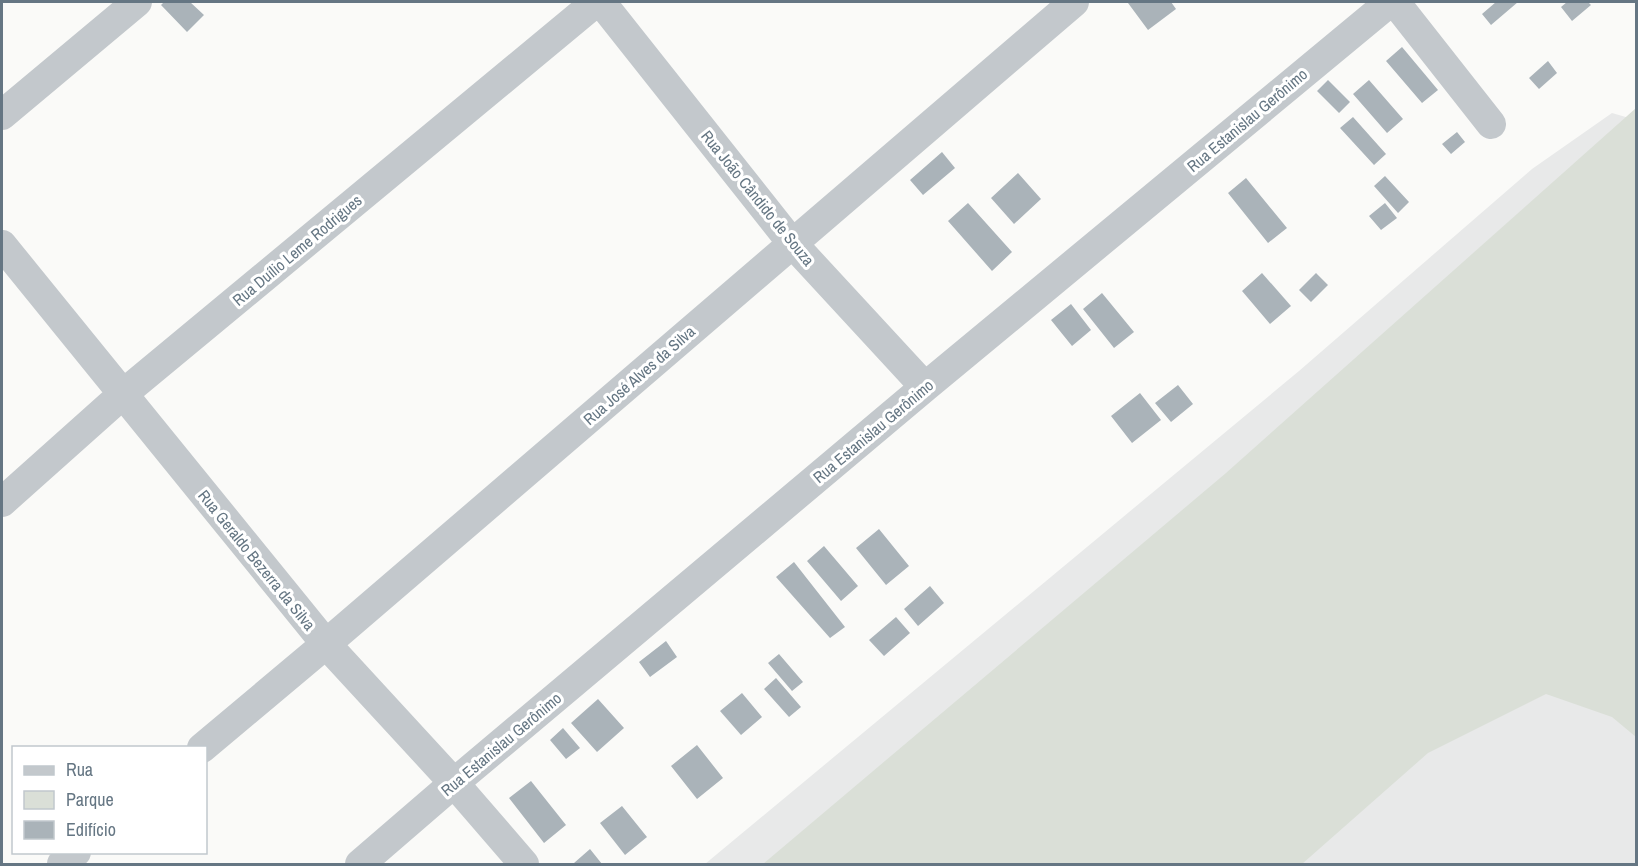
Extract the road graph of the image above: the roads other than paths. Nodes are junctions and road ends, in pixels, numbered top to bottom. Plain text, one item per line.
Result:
1 (137, 2) edge
2 (598, 2) edge
3 (1074, 2) edge
4 (1390, 2) edge
5 (1395, 2) edge
6 (2, 115) edge
7 (1491, 124) dead end
8 (792, 243) junction
9 (2, 245) edge
10 (925, 387) junction
11 (123, 394) junction
12 (2, 502) edge
13 (326, 644) junction
14 (203, 746) edge
15 (454, 783) junction
16 (74, 854) edge
17 (62, 864) edge
18 (360, 864) edge
19 (524, 864) edge

1 - 6 street
2 - 8 street, Rua João Cândido de Souza
2 - 11 street, Rua Duílio Leme Rodrigues
3 - 8 street, Rua José Alves da Silva
4 - 10 street, Rua Estanislau Gerônimo
5 - 7 street
8 - 10 street, Rua João Cândido de Souza
8 - 13 street, Rua José Alves da Silva
9 - 11 street, Rua Geraldo Bezerra da Silva
10 - 15 street, Rua Estanislau Gerônimo
11 - 12 street, Rua Duílio Leme Rodrigues
11 - 13 street, Rua Geraldo Bezerra da Silva
13 - 14 street, Rua José Alves da Silva
13 - 15 street, Rua Geraldo Bezerra da Silva
15 - 18 street, Rua Estanislau Gerônimo
15 - 19 street, Rua Geraldo Bezerra da Silva
16 - 17 street

